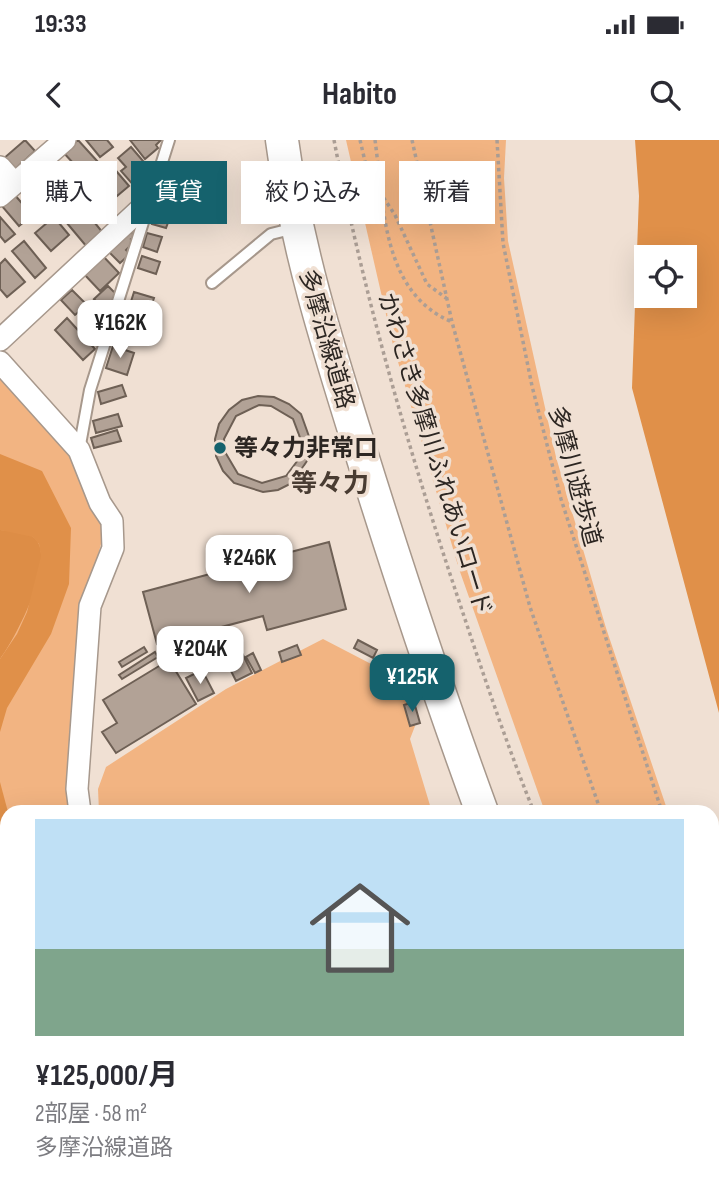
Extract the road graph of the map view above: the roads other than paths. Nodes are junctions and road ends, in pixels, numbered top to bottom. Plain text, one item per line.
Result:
1 (65, 140) edge
2 (169, 140) edge
3 (282, 140) edge
4 (162, 161) edge
5 (0, 167) edge
6 (7, 190) edge
7 (131, 218) edge
8 (145, 224) edge
9 (297, 227) junction
10 (212, 283) dead end
11 (0, 340) edge
12 (0, 362) edge
13 (79, 450) junction
14 (79, 805) edge
15 (480, 805) edge

1 - 6 street
2 - 4 lane
3 - 9 main road, 多摩沿線道路
5 - 6 street
7 - 11 street
8 - 13 lane
9 - 10 lane
9 - 15 main road, 多摩沿線道路
12 - 13 street
13 - 14 street

